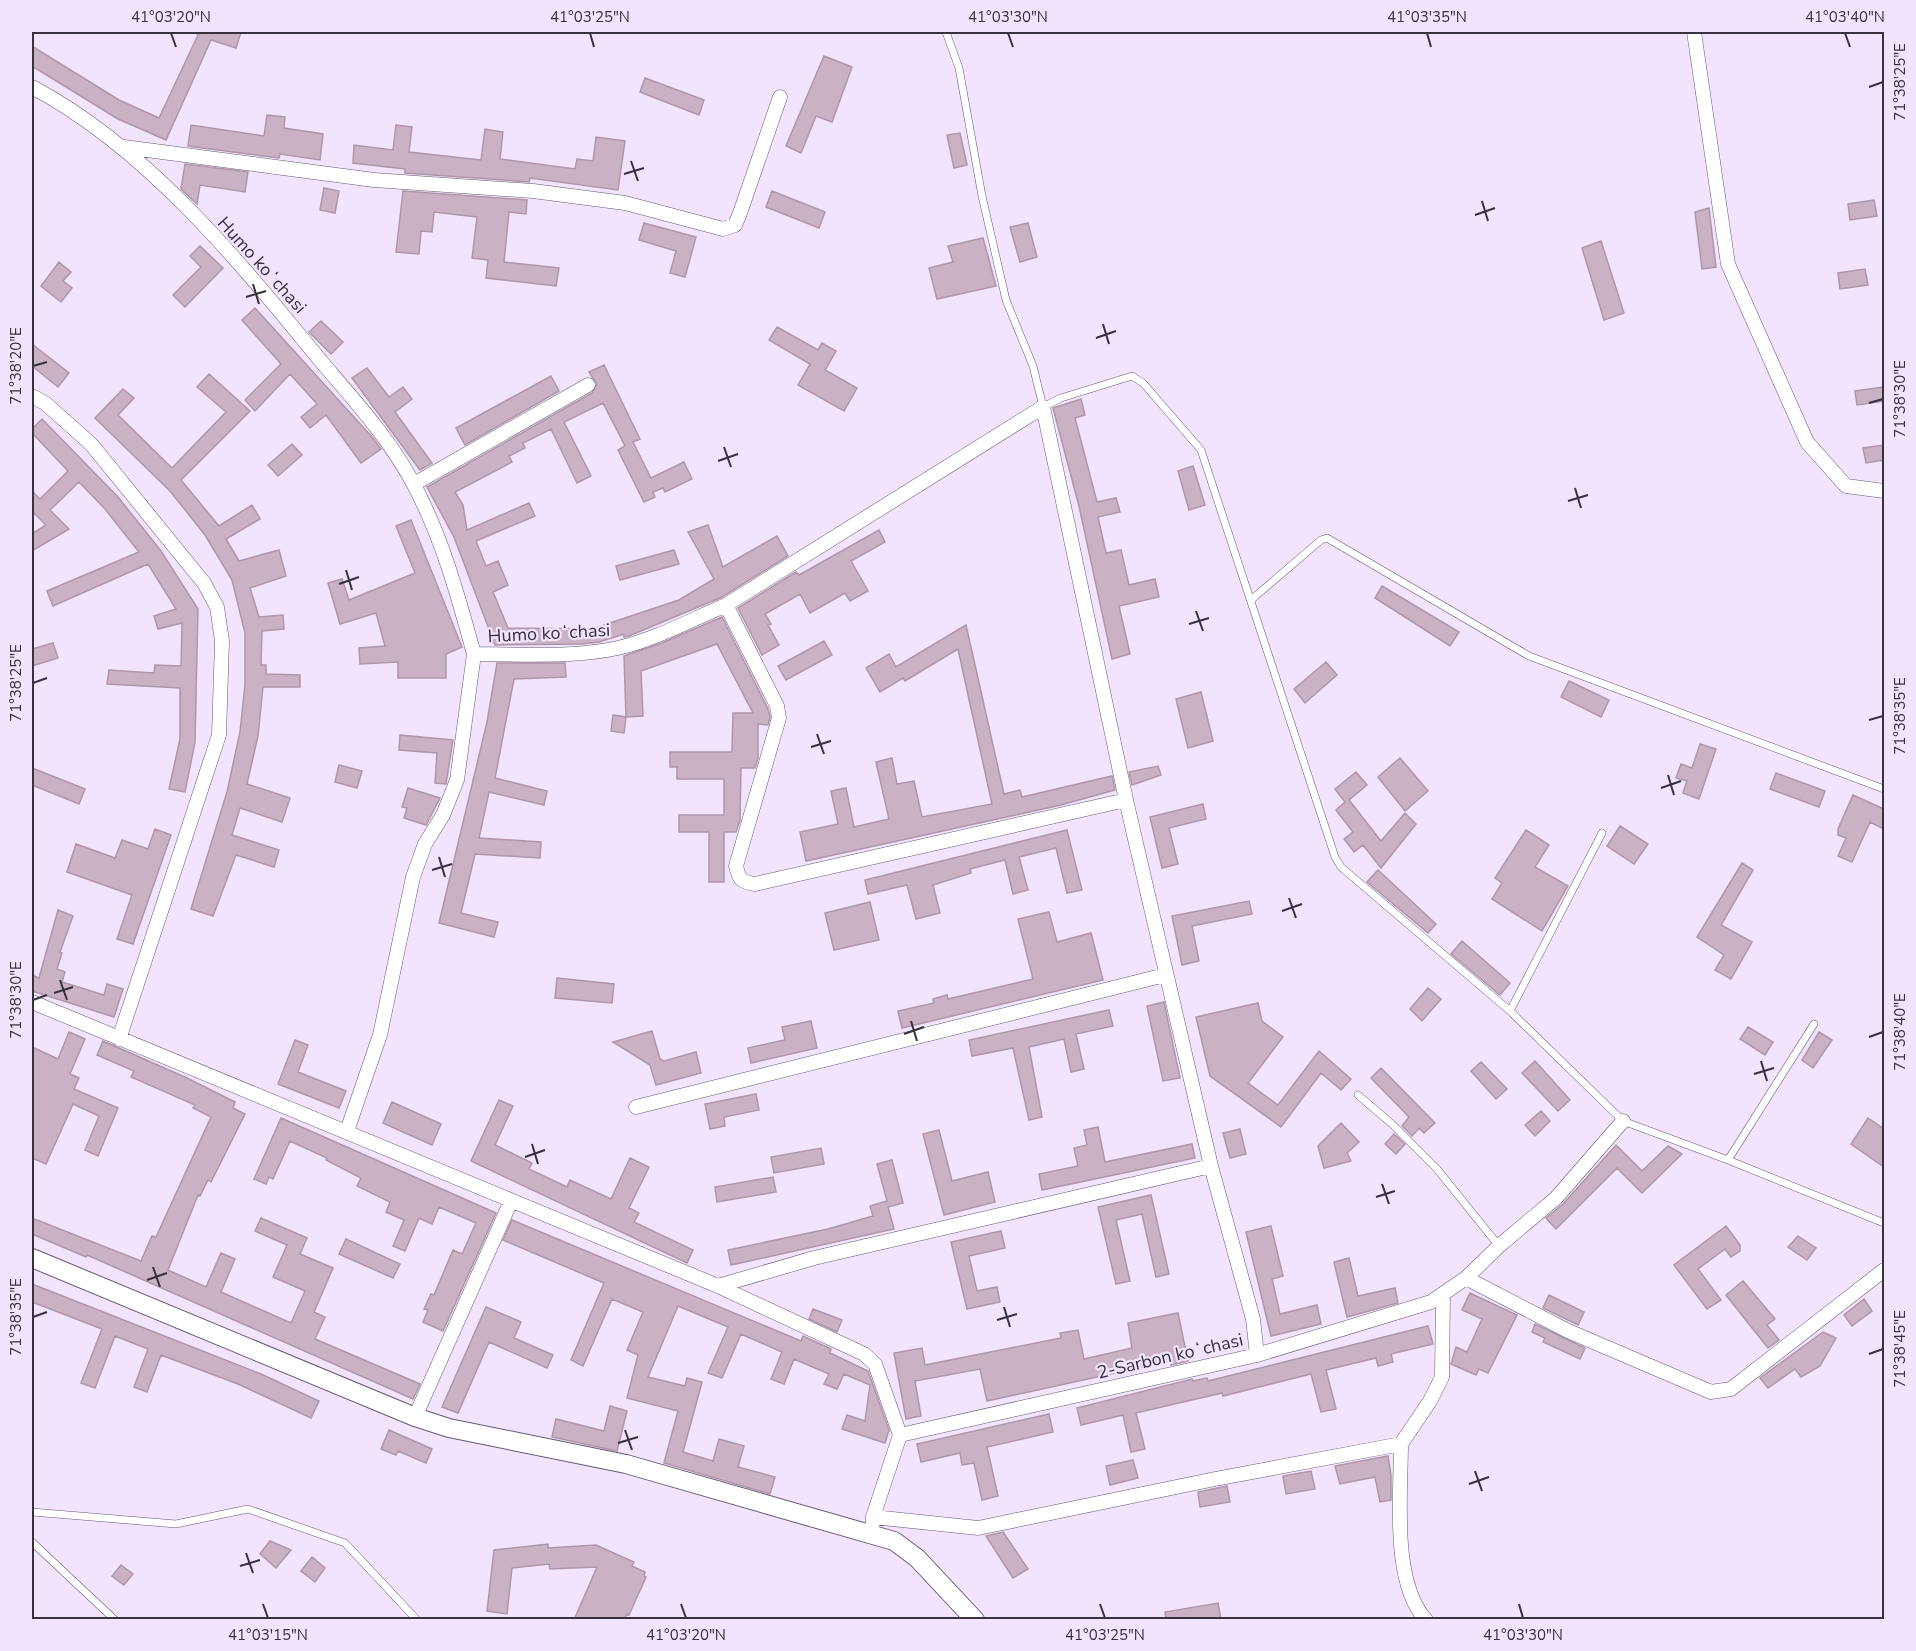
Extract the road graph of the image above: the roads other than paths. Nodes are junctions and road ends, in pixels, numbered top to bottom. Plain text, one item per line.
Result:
1 (946, 32) edge
2 (1694, 32) edge
3 (32, 87) edge
4 (780, 97) dead end
5 (124, 147) junction
6 (588, 385) dead end
7 (32, 396) edge
8 (1044, 407) junction
9 (414, 484) junction
10 (1884, 491) edge
11 (1251, 600) junction
12 (726, 605) junction
13 (474, 654) junction
14 (1884, 789) edge
15 (1126, 800) junction
16 (1602, 833) dead end
17 (1165, 975) junction
18 (32, 1002) edge
19 (1510, 1011) junction
20 (1814, 1024) dead end
21 (119, 1039) junction
22 (1358, 1095) dead end
23 (636, 1107) dead end
24 (1623, 1121) junction
25 (346, 1131) junction
26 (1728, 1160) junction
27 (1211, 1166) junction
28 (511, 1201) junction
29 (1884, 1223) edge
30 (1498, 1246) junction
31 (32, 1258) edge
32 (1884, 1270) edge
33 (1466, 1278) junction
34 (718, 1286) junction
35 (1443, 1295) junction
36 (1257, 1355) junction
37 (415, 1417) junction
38 (900, 1435) junction
39 (1401, 1444) junction
40 (32, 1512) edge
41 (873, 1525) junction
42 (32, 1542) edge
43 (115, 1620) edge
44 (417, 1620) edge
45 (975, 1620) edge
46 (1425, 1620) edge

1 - 8 lane
2 - 10 street
3 - 5 street, Humo koʻchasi
4 - 5 street, Humo koʻchasi
5 - 9 street, Humo koʻchasi
6 - 9 street
7 - 21 street
8 - 11 lane
8 - 12 street, Humo koʻchasi
8 - 15 street
9 - 13 street, Humo koʻchasi
11 - 14 lane
11 - 19 lane
12 - 13 street, Humo koʻchasi
12 - 15 street
13 - 25 street
15 - 17 street
16 - 19 lane
17 - 23 street
17 - 27 street
18 - 21 street
19 - 24 lane
20 - 26 lane
21 - 25 street
22 - 30 lane
24 - 26 lane
24 - 30 street, 2-Sarbon koʻchasi
25 - 28 street
26 - 29 lane
27 - 34 street
27 - 36 street
28 - 34 street
28 - 37 street
30 - 33 street, 2-Sarbon koʻchasi
31 - 37 street
32 - 33 street
33 - 35 street, 2-Sarbon koʻchasi
34 - 38 street
35 - 36 street, 2-Sarbon koʻchasi
35 - 39 street
36 - 38 street, 2-Sarbon koʻchasi
37 - 41 street
38 - 41 street
39 - 41 street
39 - 46 street
40 - 44 lane
41 - 45 street
42 - 43 lane

